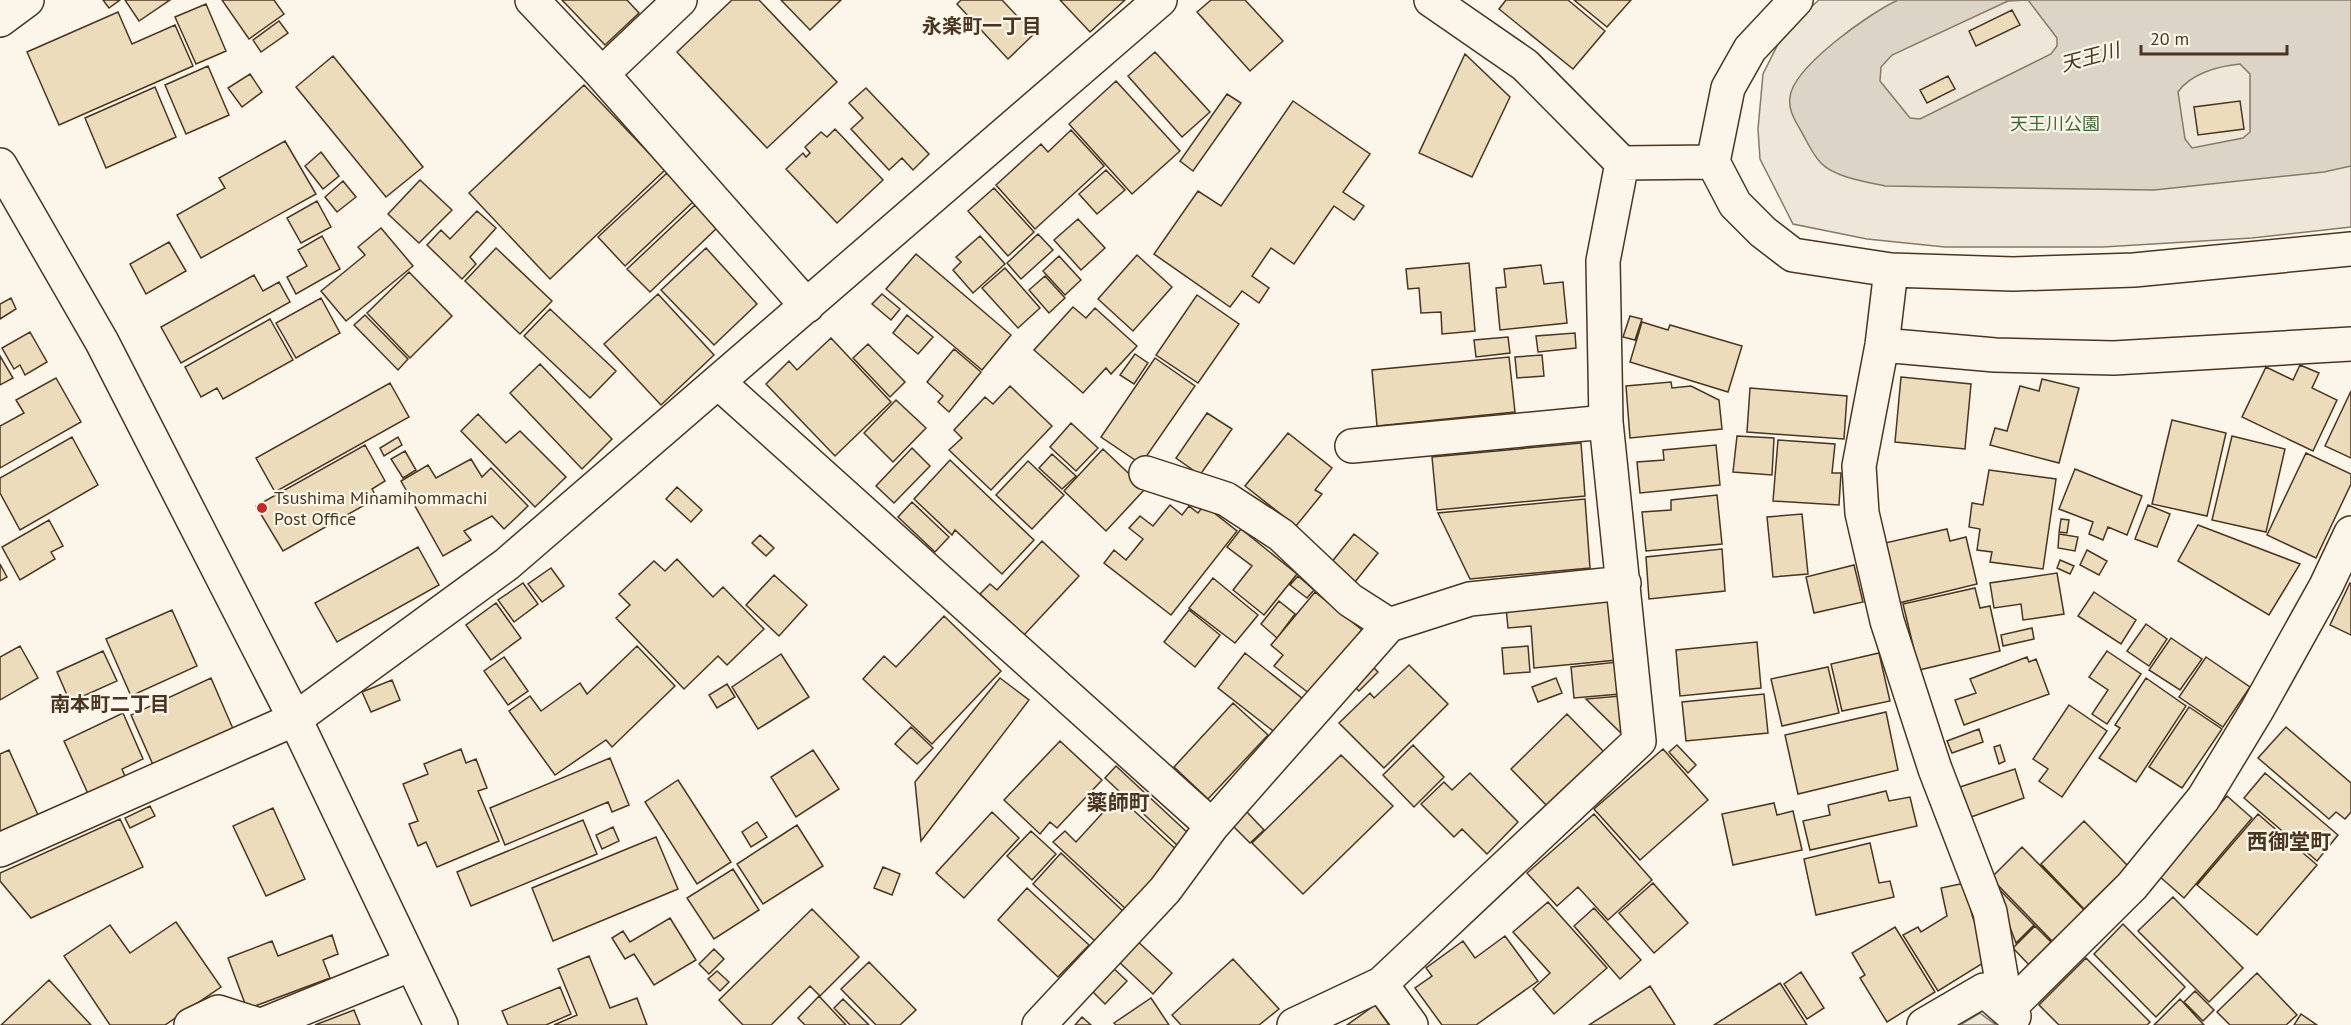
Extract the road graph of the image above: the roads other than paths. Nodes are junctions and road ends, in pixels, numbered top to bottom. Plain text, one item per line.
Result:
1 (27, 0) edge
2 (532, 0) edge
3 (680, 0) edge
4 (1160, 0) edge
5 (1431, 0) edge
6 (1796, 0) edge
7 (0, 20) edge
8 (602, 74) junction
9 (1713, 162) junction
10 (1622, 163) junction
11 (0, 165) edge
12 (2351, 249) edge
13 (1891, 270) junction
14 (807, 306) junction
15 (2351, 344) edge
16 (1882, 345) junction
17 (718, 382) junction
18 (1606, 422) junction
19 (1352, 446) dead end
20 (1146, 473) dead end
21 (2351, 533) edge
22 (1624, 583) junction
23 (1389, 625) junction
24 (295, 719) junction
25 (1212, 826) junction
26 (0, 850) edge
27 (412, 964) junction
28 (1382, 984) junction
29 (2016, 1017) edge
30 (191, 1025) edge
31 (261, 1025) edge
32 (441, 1025) edge
33 (1039, 1025) edge
34 (1294, 1025) edge
35 (1411, 1025) edge
36 (1924, 1025) edge

1 - 7 street
2 - 8 street
3 - 8 street
4 - 14 street
5 - 10 street
6 - 9 street
8 - 14 street
9 - 10 street
9 - 13 street
10 - 18 street
11 - 24 street
12 - 13 street
13 - 16 street
14 - 17 street
15 - 16 street
16 - 29 street
17 - 24 street
17 - 25 street
18 - 19 street
18 - 22 street
20 - 23 street
21 - 29 street
22 - 23 street
22 - 28 street
23 - 25 street
24 - 26 street
24 - 27 street
25 - 33 street
27 - 31 street
27 - 32 street
28 - 34 street
28 - 35 street
29 - 36 street
30 - 31 street

